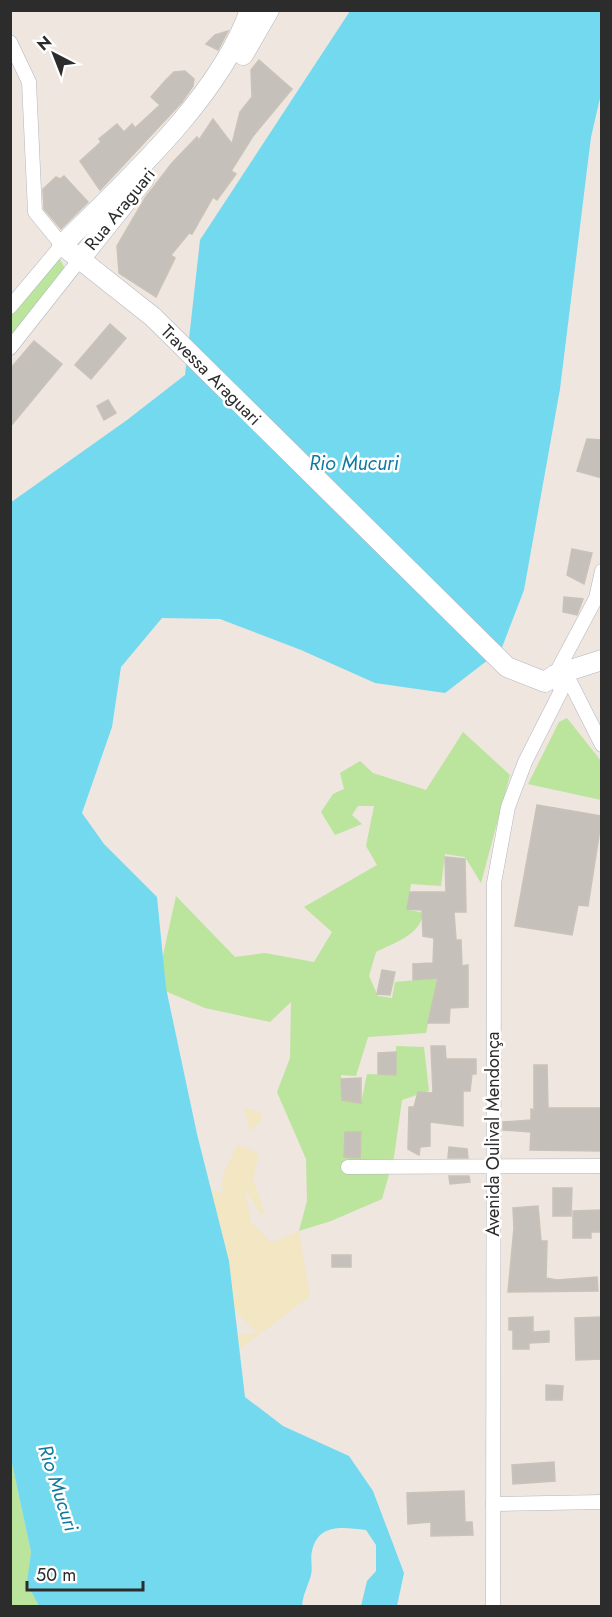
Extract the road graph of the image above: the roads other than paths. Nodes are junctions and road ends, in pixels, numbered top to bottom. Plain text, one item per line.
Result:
1 (250, 10) edge
2 (268, 10) edge
3 (10, 42) edge
4 (228, 67) junction
5 (62, 244) junction
6 (81, 258) junction
7 (10, 307) edge
8 (10, 348) edge
9 (602, 572) edge
10 (602, 660) edge
11 (560, 674) junction
12 (602, 746) edge
13 (493, 1164) junction
14 (602, 1166) edge
15 (348, 1167) dead end
16 (602, 1502) edge
17 (493, 1504) junction
18 (493, 1606) edge

1 - 4 street
2 - 4 street
3 - 5 street, Travessa Araguari
4 - 5 street, Rua Araguari
4 - 6 street, Rua Araguari
5 - 6 street, Travessa Araguari
5 - 7 street, Rua Araguari
6 - 8 street, Rua Araguari
6 - 11 street, Travessa Araguari
9 - 11 street, Avenida Oulival Mendonça
10 - 11 street
11 - 12 street
11 - 13 street, Avenida Oulival Mendonça
13 - 14 street
13 - 15 street
13 - 17 street, Avenida Oulival Mendonça
16 - 17 street
17 - 18 street, Avenida Oulival Mendonça

